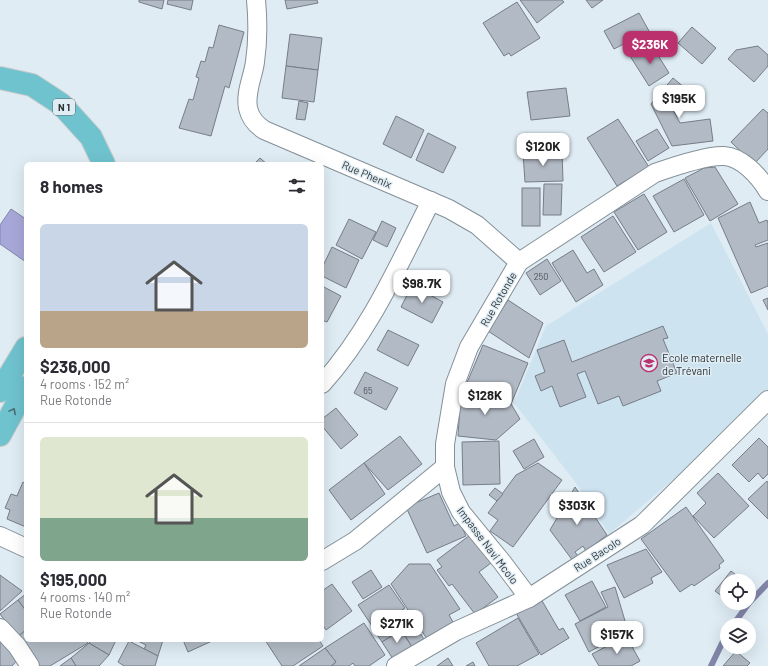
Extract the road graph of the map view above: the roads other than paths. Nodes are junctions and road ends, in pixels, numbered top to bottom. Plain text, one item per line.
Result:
1 (256, 0) edge
2 (0, 78) edge
3 (103, 162) edge
4 (768, 191) edge
5 (431, 201) junction
6 (519, 262) junction
7 (24, 351) edge
8 (324, 382) edge
9 (0, 391) edge
10 (24, 391) edge
11 (768, 400) edge
12 (0, 435) edge
13 (445, 467) junction
14 (0, 536) edge
15 (24, 547) edge
16 (324, 560) edge
17 (529, 598) junction
18 (0, 628) edge
19 (30, 666) edge
20 (396, 666) edge

1 - 5 street, Rue Phenix
2 - 3 main road, N 1
4 - 6 street, Rue Rotonde
5 - 6 street, Rue Phenix
5 - 8 street
6 - 13 street, Rue Rotonde
7 - 9 main road
12 -> 10 main road
11 - 17 street, Rue Bacolo
13 - 16 street
13 - 17 street, Impasse Navi Mcolo
14 - 15 street
17 - 20 street, Rue Bacolo
18 - 19 street

